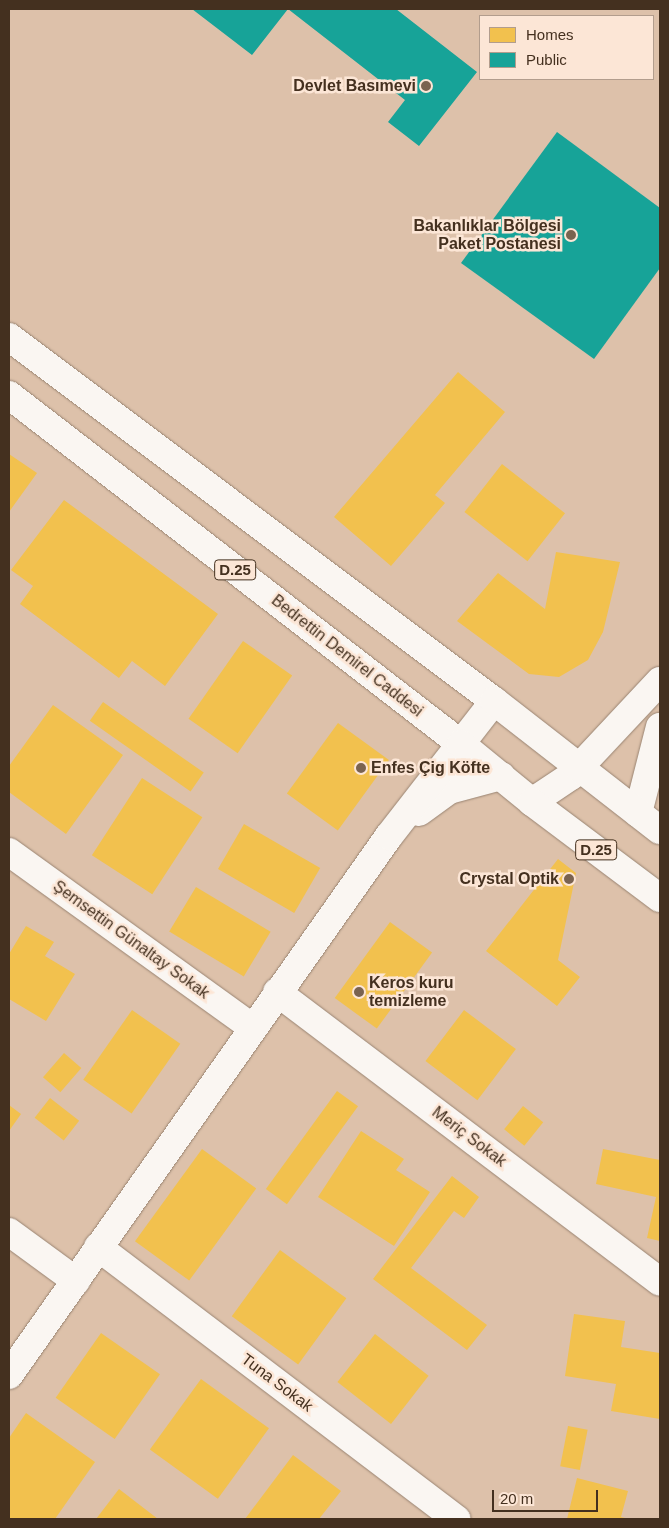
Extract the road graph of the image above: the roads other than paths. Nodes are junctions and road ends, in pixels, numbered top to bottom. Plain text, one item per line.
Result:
1 (9, 337) edge
2 (9, 395) edge
3 (660, 681) edge
4 (494, 701) junction
5 (660, 727) edge
6 (461, 744) junction
7 (579, 768) junction
8 (501, 776) junction
9 (532, 802) junction
10 (638, 813) junction
11 (660, 830) edge
12 (389, 836) junction
13 (9, 852) edge
14 (660, 898) edge
15 (277, 992) junction
16 (253, 1028) junction
17 (9, 1232) edge
18 (98, 1247) junction
19 (76, 1280) junction
20 (660, 1282) edge
21 (9, 1375) edge
22 (456, 1519) edge

1 - 4 street
2 - 6 street, Bedrettin Demirel Caddesi / D.25
3 - 7 street
4 - 6 street
4 - 7 street
5 - 10 street
6 - 8 street, Bedrettin Demirel Caddesi / D.25
6 - 12 street
7 - 9 street
7 - 10 street
8 - 9 street, Bedrettin Demirel Caddesi / D.25
8 - 12 street
9 - 14 street, Bedrettin Demirel Caddesi / D.25
10 - 11 street
12 - 15 street
13 - 16 street, Şemsettin Günaltay Sokak
15 - 16 street
15 - 20 street, Meriç Sokak
16 - 18 street
17 - 19 street
18 - 19 street
18 - 22 street, Tuna Sokak
19 - 21 street

